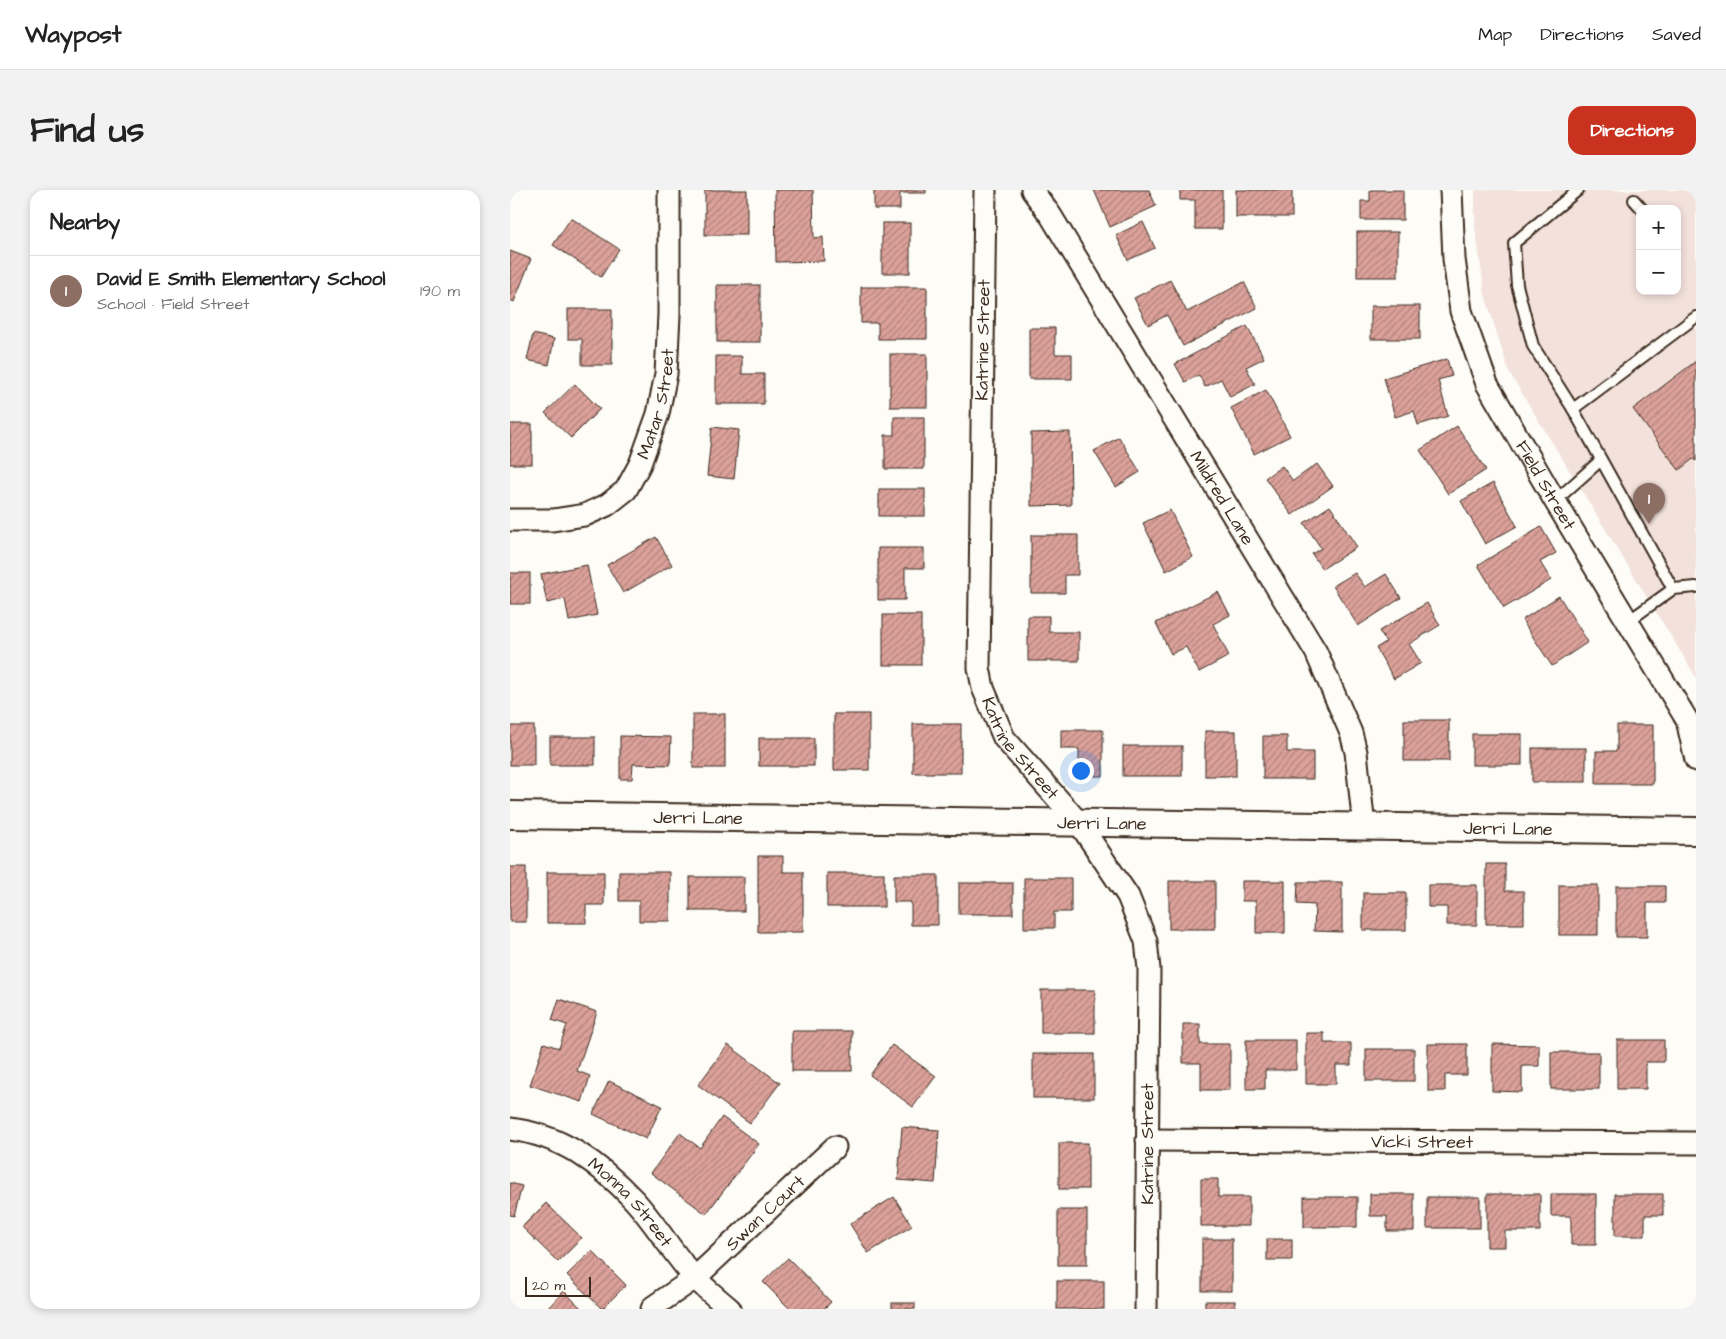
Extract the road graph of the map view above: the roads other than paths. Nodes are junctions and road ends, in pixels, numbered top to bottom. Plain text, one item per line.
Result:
1 (669, 190) edge
2 (985, 190) edge
3 (1032, 190) edge
4 (1452, 190) edge
5 (1578, 190) edge
6 (1634, 200) dead end
7 (1638, 205) edge
8 (1696, 316) edge
9 (1573, 409) junction
10 (1602, 460) junction
11 (1555, 501) junction
12 (510, 520) edge
13 (1696, 587) edge
14 (1673, 589) junction
15 (1627, 622) junction
16 (1696, 760) edge
17 (510, 815) edge
18 (1079, 823) junction
19 (1364, 827) junction
20 (1696, 831) edge
21 (510, 1129) edge
22 (1147, 1140) junction
23 (1696, 1142) edge
24 (834, 1147) dead end
25 (695, 1278) junction
26 (652, 1309) edge
27 (730, 1309) edge
28 (1146, 1309) edge

1 - 12 street, Matar Street
2 - 18 street, Katrine Street
3 - 19 street, Mildred Lane
4 - 11 street, Field Street
5 - 9 lane
6 - 7 lane
8 - 9 lane
9 - 10 lane
10 - 11 lane
10 - 14 lane
11 - 15 street, Field Street
13 - 14 lane
14 - 15 lane
15 - 16 street, Field Street
17 - 18 street, Jerri Lane
18 - 19 street, Jerri Lane
18 - 22 street, Katrine Street
19 - 20 street, Jerri Lane
21 - 25 street, Monna Street
22 - 23 street, Vicki Street
22 - 28 street, Katrine Street
24 - 25 street, Swan Court
25 - 26 street, Swan Court
25 - 27 street, Monna Street

